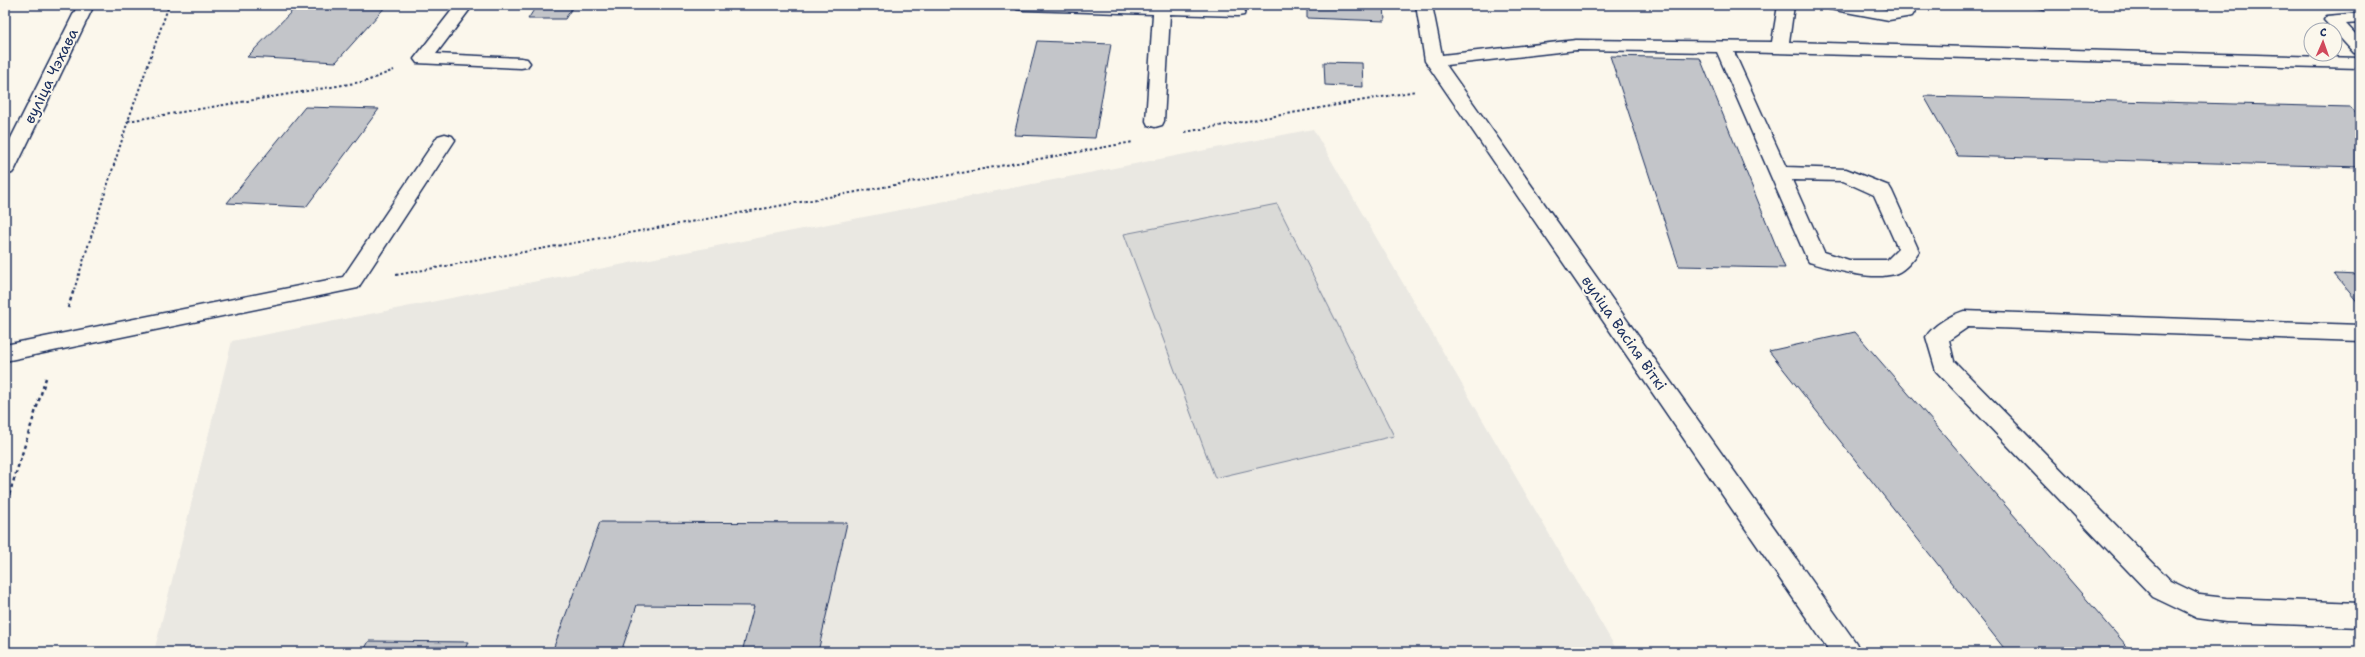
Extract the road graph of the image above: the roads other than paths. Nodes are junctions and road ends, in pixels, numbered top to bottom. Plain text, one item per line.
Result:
1 (86, 5) edge
2 (465, 5) edge
3 (1023, 5) edge
4 (1238, 5) edge
5 (1424, 5) edge
6 (1786, 5) edge
7 (1835, 5) edge
8 (1911, 5) edge
9 (1162, 9) junction
10 (2360, 18) edge
11 (1723, 46) junction
12 (1780, 47) junction
13 (2360, 49) edge
14 (1434, 61) junction
15 (2360, 62) edge
16 (521, 64) dead end
17 (1155, 121) dead end
18 (445, 140) dead end
19 (5, 170) edge
20 (1779, 173) junction
21 (2360, 333) edge
22 (5, 353) edge
23 (2360, 615) edge
24 (1846, 652) edge

1 - 19 street, вуліца Чэхава
2 - 16 street
3 - 9 street
4 - 9 street
5 - 14 street, вуліца Васіля Віткі
6 - 12 street
7 - 8 street
9 - 17 street
10 - 13 street
11 - 12 street
11 - 14 street
11 - 20 street
12 - 15 street
14 - 24 street, вуліца Васіля Віткі
18 - 22 street
20 - 20 street
21 - 23 street

